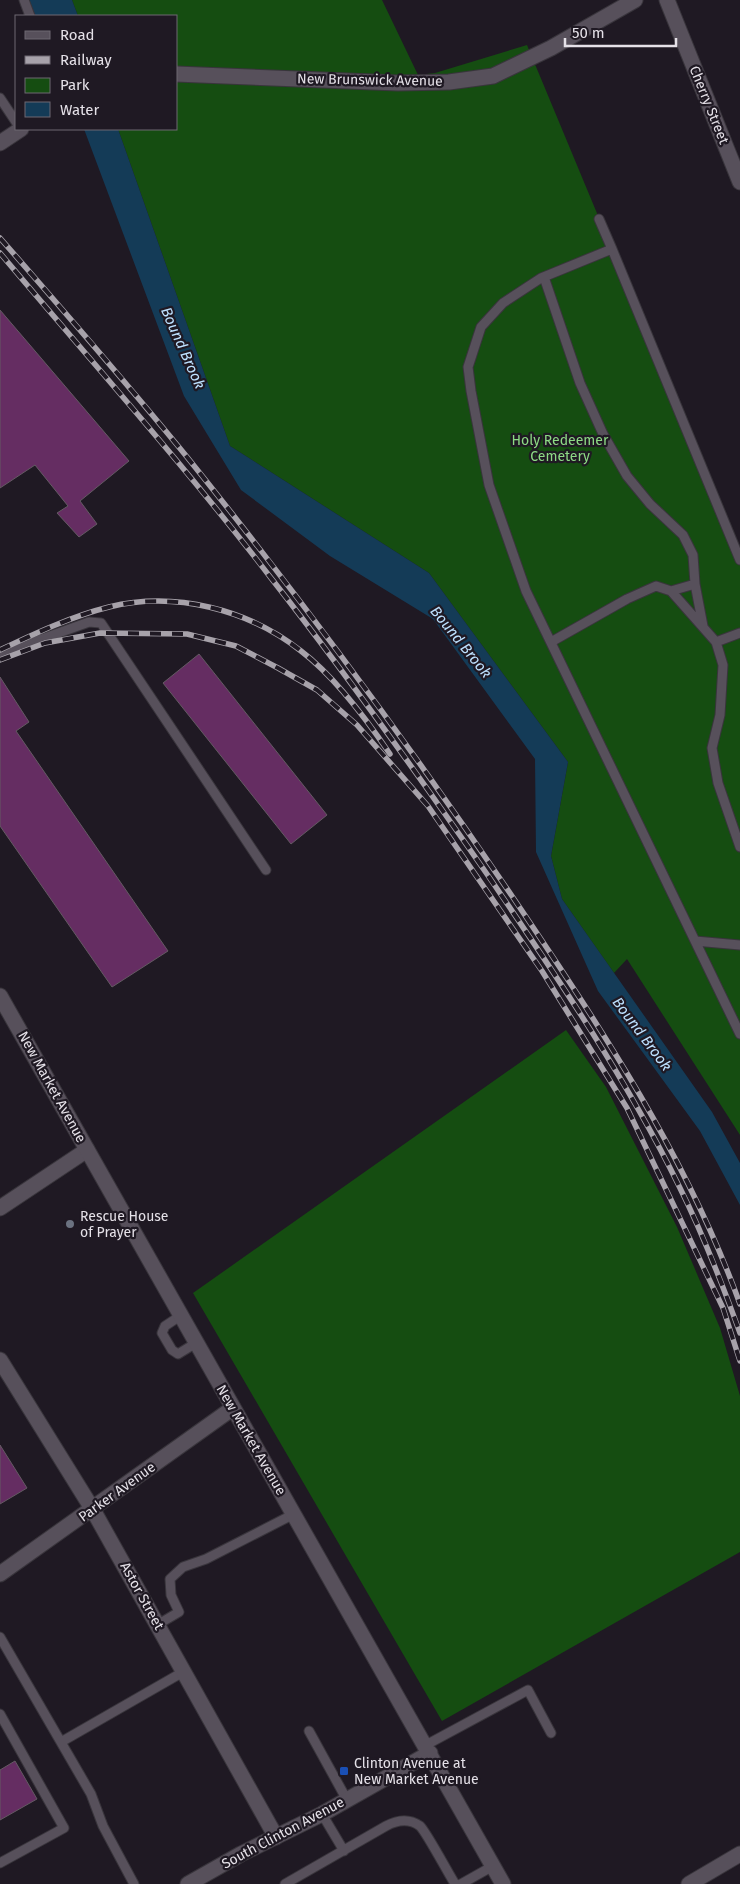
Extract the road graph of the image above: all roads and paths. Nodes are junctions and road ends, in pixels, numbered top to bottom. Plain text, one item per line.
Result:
1 (24, 0) edge
2 (635, 0) edge
3 (667, 0) edge
4 (30, 15) edge
5 (178, 74) edge
6 (0, 98) edge
7 (15, 120) edge
8 (20, 130) edge
9 (0, 143) edge
10 (740, 182) edge
11 (599, 219) dead end
12 (612, 249) junction
13 (544, 277) junction
14 (740, 560) edge
15 (695, 584) junction
16 (671, 591) junction
17 (703, 628) junction
18 (740, 633) edge
19 (551, 642) junction
20 (716, 642) junction
21 (0, 654) edge
22 (740, 847) edge
23 (266, 870) dead end
24 (695, 941) junction
25 (740, 945) edge
26 (0, 996) edge
27 (740, 1034) edge
28 (87, 1150) junction
29 (0, 1208) edge
30 (180, 1316) junction
31 (196, 1343) junction
32 (0, 1360) edge
33 (233, 1408) junction
34 (94, 1510) junction
35 (294, 1514) junction
36 (0, 1574) edge
37 (157, 1624) junction
38 (0, 1637) edge
39 (184, 1672) junction
40 (0, 1714) edge
41 (309, 1731) dead end
42 (551, 1734) dead end
43 (62, 1742) junction
44 (428, 1749) junction
45 (347, 1800) junction
46 (322, 1814) junction
47 (276, 1837) junction
48 (344, 1851) junction
49 (740, 1854) edge
50 (0, 1863) edge
51 (493, 1866) junction
52 (134, 1884) edge
53 (188, 1884) edge
54 (285, 1884) edge
55 (454, 1884) edge
56 (460, 1884) edge
57 (503, 1884) edge
58 (689, 1884) edge

1 - 4 lane
2 - 5 street, New Brunswick Avenue
3 - 10 street, Cherry Street
6 - 7 lane
8 - 9 street
11 - 12 lane
12 - 13 lane
12 - 14 lane
13 - 15 lane
13 - 19 lane
15 - 16 lane
15 - 17 lane
16 - 17 lane
16 - 19 lane
17 - 20 lane
18 - 20 lane
19 - 24 lane
20 - 22 lane
21 - 23 lane
24 - 25 lane
24 - 27 lane
26 - 28 street, New Market Avenue
28 - 29 street
28 - 30 street, New Market Avenue
30 - 31 street, New Market Avenue
30 - 31 lane
31 - 33 street, New Market Avenue
32 - 34 street, Astor Street
33 - 34 street, Parker Avenue
33 - 35 street, New Market Avenue
34 - 36 street, Parker Avenue
34 - 37 street, Astor Street
35 - 37 lane
35 - 44 street, New Market Avenue
37 - 39 street, Astor Street
38 - 43 lane
39 - 43 lane
39 - 47 street, Astor Street
40 - 50 lane
41 - 45 lane
42 - 44 lane
43 - 52 lane
44 - 45 street, South Clinton Avenue
44 - 51 street, New Market Avenue
45 - 46 street, South Clinton Avenue
46 - 47 street, South Clinton Avenue
46 - 48 lane
47 - 53 street, South Clinton Avenue
48 - 54 lane
48 - 55 lane
49 - 58 street
51 - 56 lane
51 - 57 street, New Market Avenue

